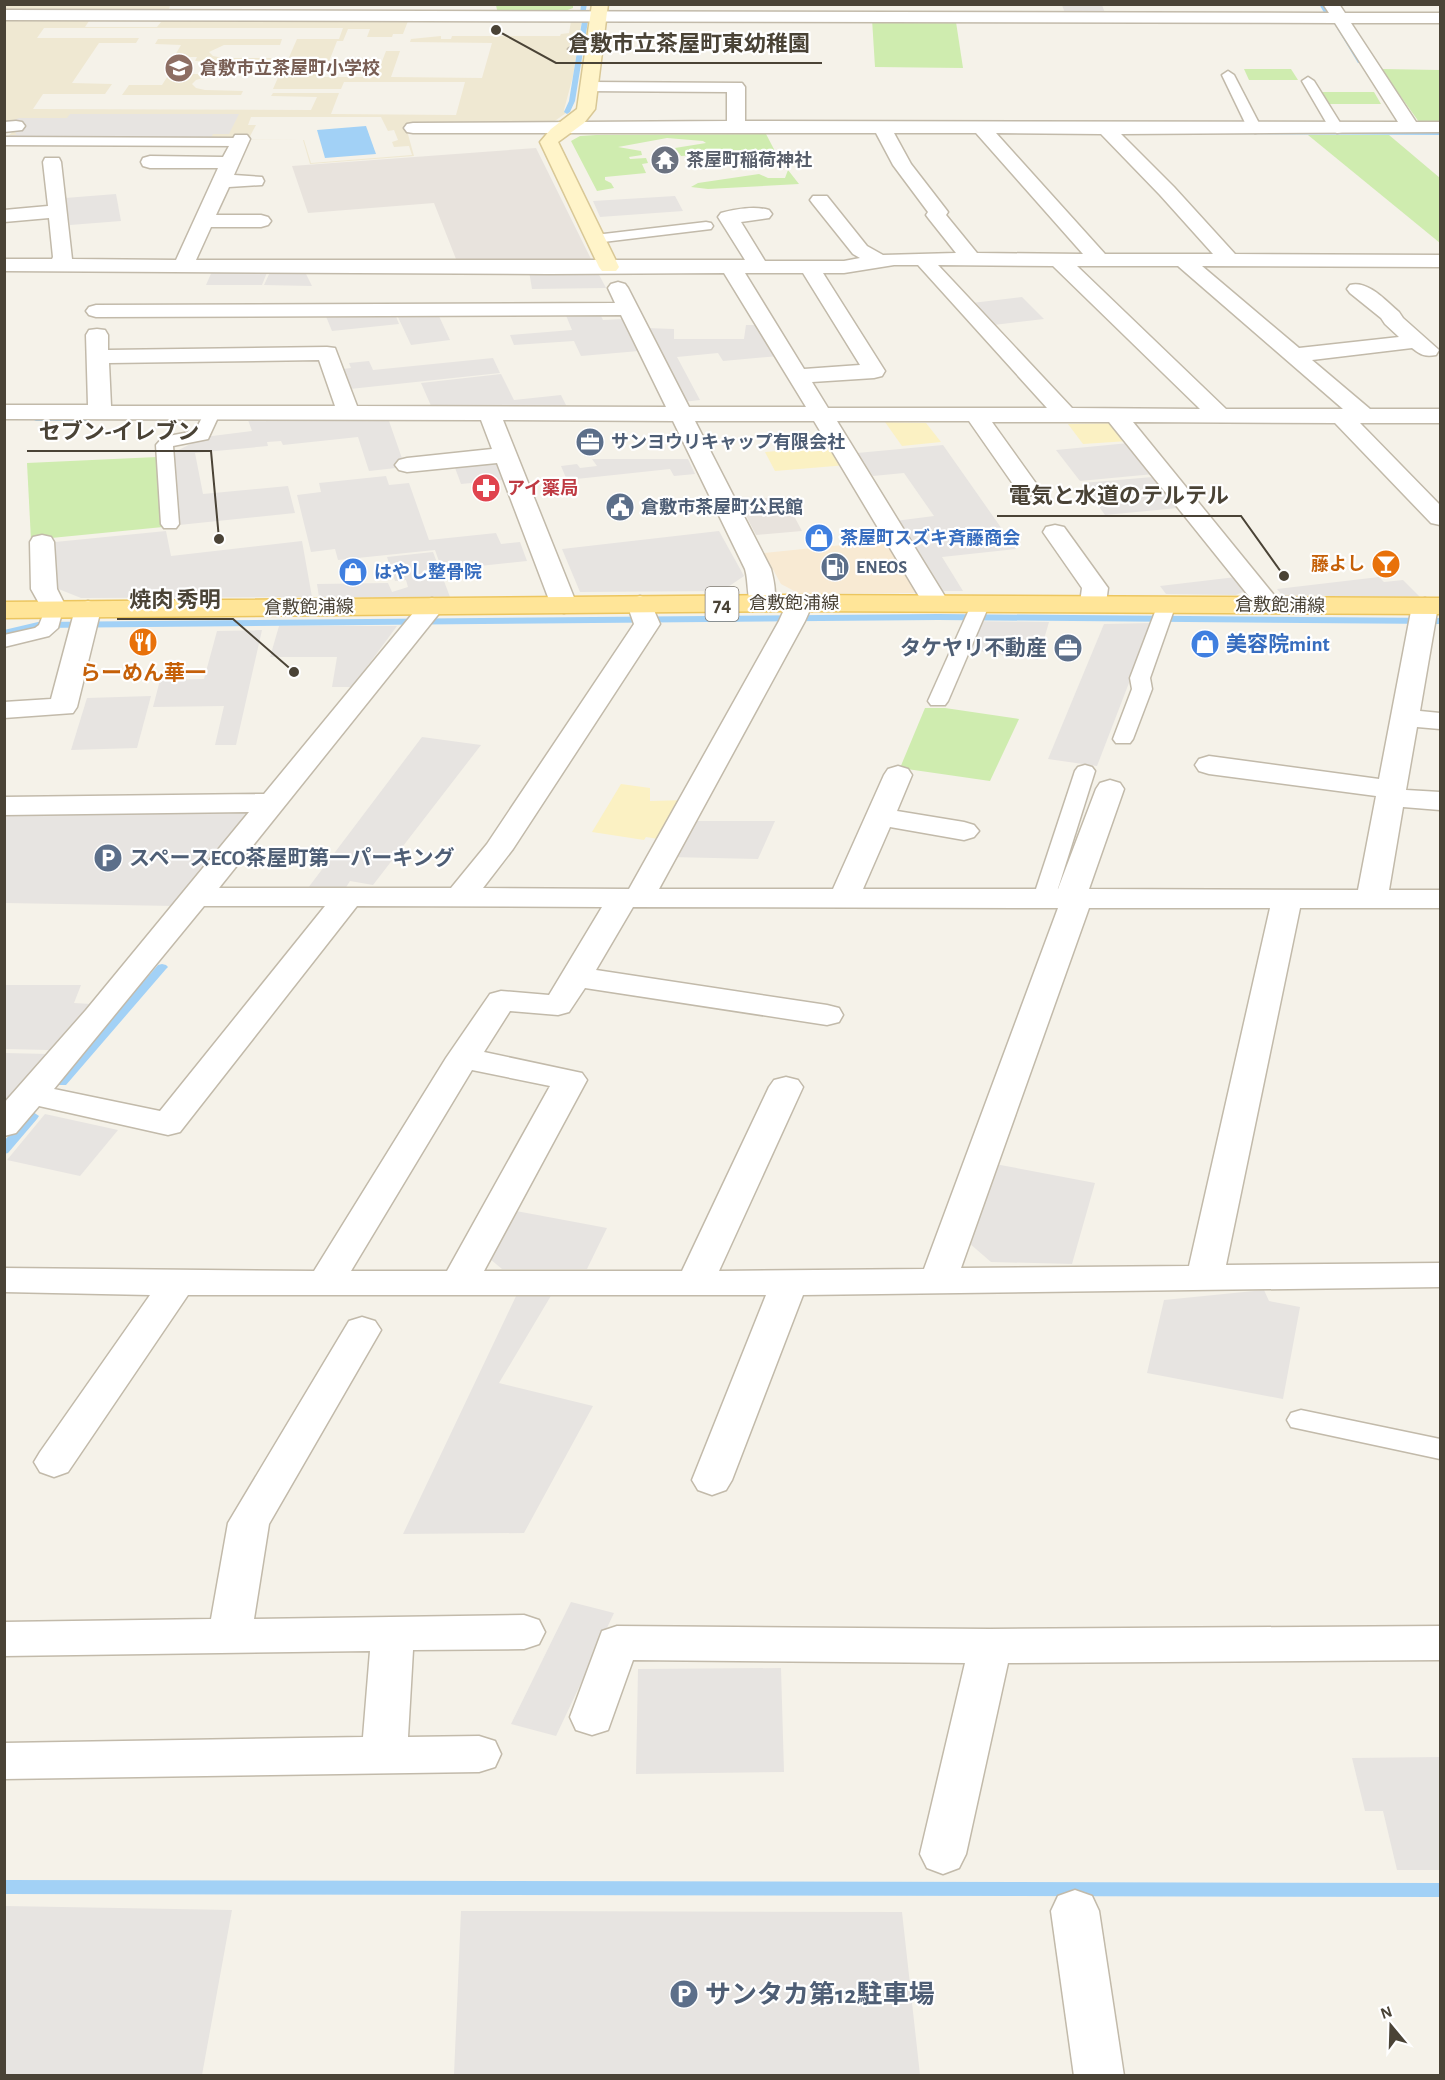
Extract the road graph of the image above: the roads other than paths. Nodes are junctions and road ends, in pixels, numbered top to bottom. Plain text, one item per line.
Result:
1 (600, 10) edge
2 (224, 11) edge
3 (1112, 13) edge
4 (1278, 13) edge
5 (1336, 13) edge
6 (4, 15) edge
7 (1440, 18) edge
8 (1228, 75) dead end
9 (1308, 81) dead end
10 (590, 87) junction
11 (1410, 127) junction
12 (413, 128) dead end
13 (565, 128) junction
14 (736, 128) junction
15 (1106, 129) junction
16 (1255, 129) junction
17 (1337, 129) junction
18 (884, 130) junction
19 (983, 131) junction
20 (1439, 131) edge
21 (240, 140) joint
22 (4, 141) edge
23 (52, 162) dead end
24 (150, 162) dead end
25 (225, 172) junction
26 (255, 181) dead end
27 (820, 200) dead end
28 (57, 212) junction
29 (762, 214) dead end
30 (4, 216) edge
31 (203, 221) junction
32 (261, 221) dead end
33 (706, 226) dead end
34 (595, 239) junction
35 (972, 260) junction
36 (1100, 260) junction
37 (1229, 260) junction
38 (879, 261) junction
39 (1440, 261) edge
40 (61, 262) junction
41 (184, 262) junction
42 (927, 262) junction
43 (1061, 263) junction
44 (1187, 263) junction
45 (4, 265) edge
46 (730, 266) junction
47 (758, 266) junction
48 (809, 266) junction
49 (609, 267) junction
50 (111, 280) junction
51 (1357, 289) dead end
52 (627, 309) junction
53 (96, 311) junction
54 (1417, 341) junction
55 (1296, 355) junction
56 (1434, 355) dead end
57 (98, 357) junction
58 (799, 376) junction
59 (4, 412) edge
60 (100, 413) junction
61 (343, 414) junction
62 (682, 416) junction
63 (1068, 416) junction
64 (1221, 416) junction
65 (1440, 416) edge
66 (211, 418) junction
67 (492, 418) junction
68 (825, 418) junction
69 (1118, 418) junction
70 (1349, 418) junction
71 (980, 419) junction
72 (506, 455) junction
73 (407, 465) dead end
74 (1028, 489) dead end
75 (1440, 518) edge
76 (170, 524) dead end
77 (1055, 532) dead end
78 (42, 542) dead end
79 (762, 603) junction
80 (936, 603) junction
81 (1094, 603) junction
82 (564, 605) junction
83 (1269, 605) junction
84 (4, 610) edge
85 (977, 612) junction
86 (793, 613) junction
87 (644, 614) junction
88 (1163, 614) junction
89 (1427, 614) edge
90 (424, 617) junction
91 (51, 619) junction
92 (86, 619) junction
93 (4, 642) edge
94 (938, 701) dead end
95 (4, 710) edge
96 (1404, 718) junction
97 (1440, 721) edge
98 (1123, 739) dead end
99 (1209, 765) dead end
100 (1085, 771) dead end
101 (898, 775) dead end
102 (1110, 789) dead end
103 (1391, 793) junction
104 (1440, 801) edge
105 (272, 803) junction
106 (4, 806) edge
107 (880, 817) junction
108 (964, 831) dead end
109 (196, 897) junction
110 (348, 898) junction
111 (459, 898) junction
112 (850, 898) junction
113 (1440, 898) edge
114 (1372, 899) junction
115 (1067, 902) junction
116 (624, 903) junction
117 (1286, 906) junction
118 (576, 977) junction
119 (827, 1015) dead end
120 (464, 1058) junction
121 (786, 1087) dead end
122 (13, 1112) edge
123 (1440, 1275) edge
124 (1205, 1278) junction
125 (4, 1280) edge
126 (938, 1281) junction
127 (460, 1282) junction
128 (695, 1282) junction
129 (177, 1283) junction
130 (325, 1283) junction
131 (789, 1283) junction
132 (362, 1330) dead end
133 (1301, 1420) dead end
134 (1440, 1449) edge
135 (54, 1462) dead end
136 (712, 1480) dead end
137 (524, 1632) dead end
138 (393, 1635) junction
139 (230, 1636) junction
140 (4, 1639) edge
141 (1440, 1643) edge
142 (990, 1646) junction
143 (592, 1716) dead end
144 (479, 1754) dead end
145 (384, 1755) junction
146 (4, 1761) edge
147 (943, 1854) dead end
148 (1075, 1911) dead end
149 (1099, 2076) edge

1 - 2 street
1 - 3 street
1 - 10 street
2 - 6 street
3 - 4 street
4 - 5 street
5 - 7 street
5 - 11 street
8 - 16 lane
9 - 17 lane
10 - 13 street
10 - 14 street
11 - 17 street
11 - 20 street
12 - 13 street
13 - 14 street
13 - 34 street
14 - 18 street
15 - 16 street
15 - 19 street
15 - 37 street
16 - 17 street
18 - 19 street
18 - 35 street
19 - 36 street
21 - 22 lane
21 - 25 street
23 - 28 street
24 - 25 street
25 - 26 street
25 - 31 street
27 - 38 street
28 - 30 street
28 - 40 street
29 - 47 street
31 - 32 street
31 - 41 street
33 - 34 lane
34 - 49 street
35 - 42 street
35 - 43 street
36 - 43 street
36 - 44 street
37 - 39 street
37 - 44 street
38 - 42 street
38 - 48 street
40 - 45 street
40 - 50 street
41 - 49 street
41 - 50 street
42 - 63 street
43 - 64 street
44 - 55 street
46 - 47 street
46 - 49 street
46 - 58 street
47 - 48 street
48 - 58 street
49 - 52 street
50 - 53 street
51 - 54 street
52 - 53 street
52 - 62 street
53 - 57 street
54 - 55 street
54 - 56 street
55 - 70 street
57 - 60 street
57 - 61 street
58 - 68 street
59 - 60 street
60 - 66 street
61 - 66 street
61 - 67 street
62 - 67 street
62 - 68 street
62 - 79 street
63 - 69 street
63 - 71 street
64 - 69 street
64 - 70 street
65 - 70 street
66 - 76 lane
67 - 72 street
68 - 71 street
68 - 80 street
69 - 83 street
70 - 75 street
71 - 74 street
72 - 73 street
72 - 82 street
77 - 81 street
78 - 91 street
79 - 86 main road, 倉敷飽浦線 / 74
79 - 87 main road, 倉敷飽浦線 / 74
80 - 85 main road, 倉敷飽浦線 / 74
80 - 86 main road, 倉敷飽浦線 / 74
81 - 85 main road, 倉敷飽浦線 / 74
81 - 88 main road, 倉敷飽浦線 / 74
82 - 87 main road, 倉敷飽浦線 / 74
82 - 90 main road, 倉敷飽浦線 / 74
83 - 88 main road, 倉敷飽浦線 / 74
83 - 89 main road, 倉敷飽浦線 / 74
84 - 91 main road, 倉敷飽浦線 / 74
85 - 94 lane
86 - 116 street
87 - 111 street
88 - 98 lane
89 - 96 street
90 - 92 main road, 倉敷飽浦線 / 74
90 - 105 street
91 - 92 main road, 倉敷飽浦線 / 74
91 - 93 lane
92 - 95 street
96 - 97 street
96 - 103 street
99 - 103 street
100 - 115 lane
101 - 107 street
102 - 115 street
103 - 104 street
103 - 114 street
105 - 106 street
105 - 109 street
107 - 108 street
107 - 112 street
109 - 110 street
109 - 122 street
110 - 111 street
110 - 122 street
111 - 116 street
112 - 115 street
112 - 116 street
113 - 114 street
114 - 117 street
115 - 117 street
115 - 126 street
116 - 118 street
117 - 124 street
118 - 119 street
118 - 120 street
120 - 127 street
120 - 130 street
121 - 128 street
123 - 124 street
124 - 126 street
125 - 129 street
126 - 131 street
127 - 128 street
127 - 130 street
128 - 131 street
129 - 130 street
129 - 135 street
131 - 136 street
132 - 139 street
133 - 134 lane
137 - 138 street
138 - 139 street
138 - 145 street
139 - 140 street
141 - 142 street
142 - 143 street
142 - 147 street
144 - 145 street
145 - 146 street
148 - 149 street

